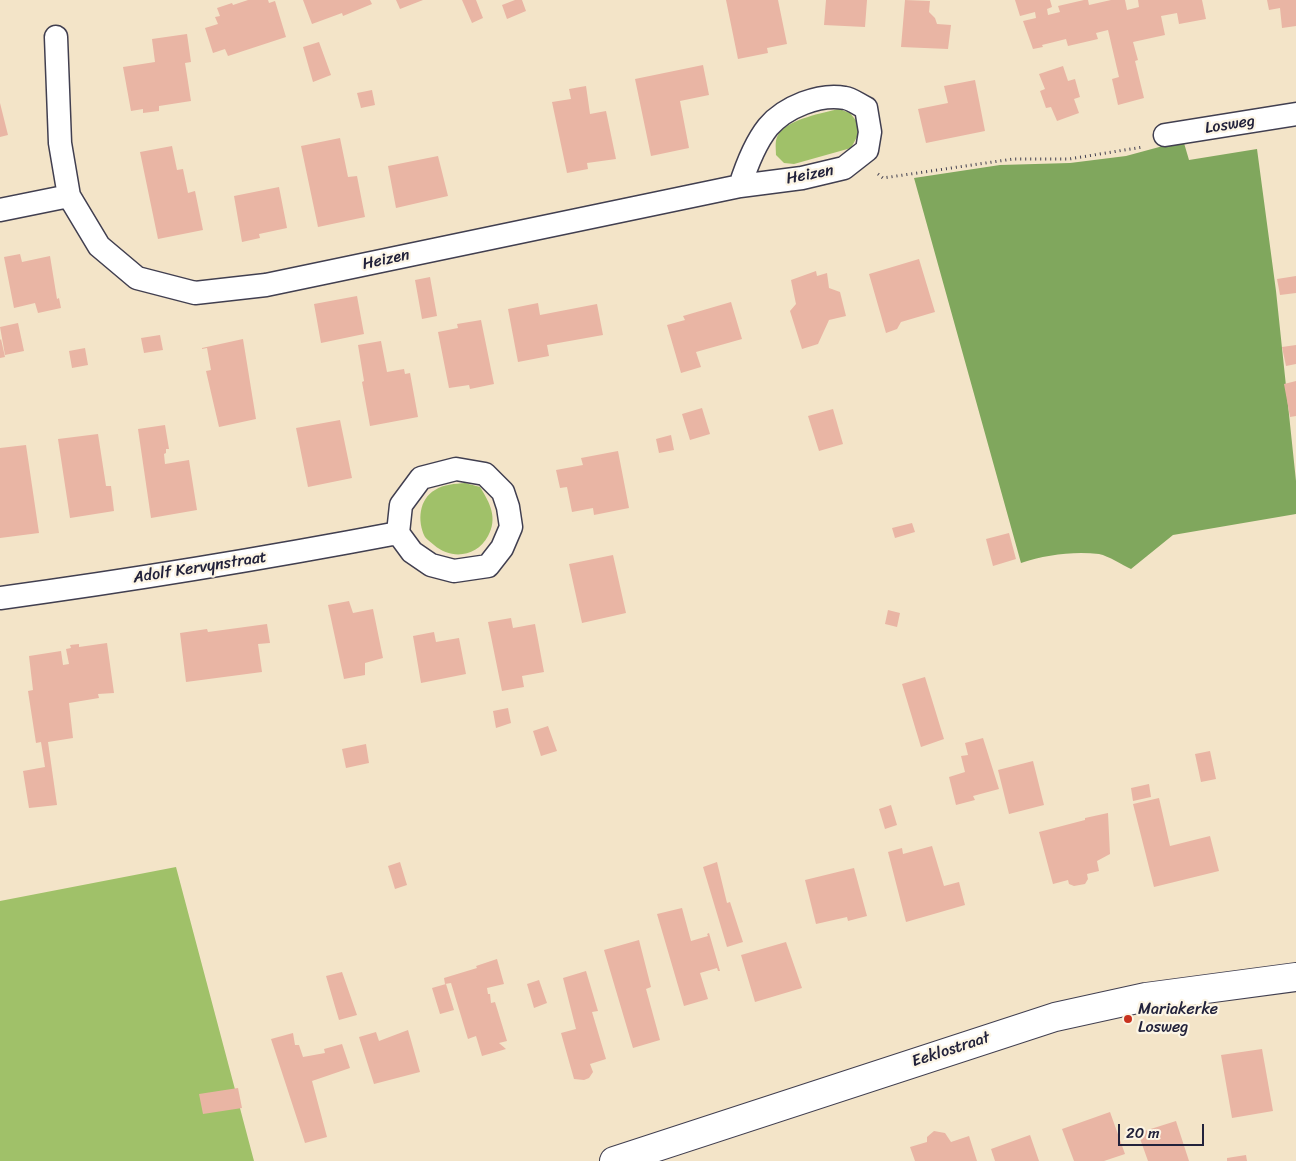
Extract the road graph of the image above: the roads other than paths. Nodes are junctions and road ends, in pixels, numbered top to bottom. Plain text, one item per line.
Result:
1 (56, 36) dead end
2 (1296, 114) edge
3 (1165, 135) road end
4 (740, 186) junction
5 (70, 196) junction
6 (0, 210) edge
7 (398, 533) junction
8 (0, 598) edge
9 (1296, 977) edge
10 (614, 1161) edge

1 - 5 street, Heizen
2 - 3 street, Losweg
4 - 4 street, Heizen
4 - 5 street, Heizen
5 - 6 street
7 - 7 street
7 - 8 street, Adolf Kervynstraat
9 - 10 street, Eeklostraat

